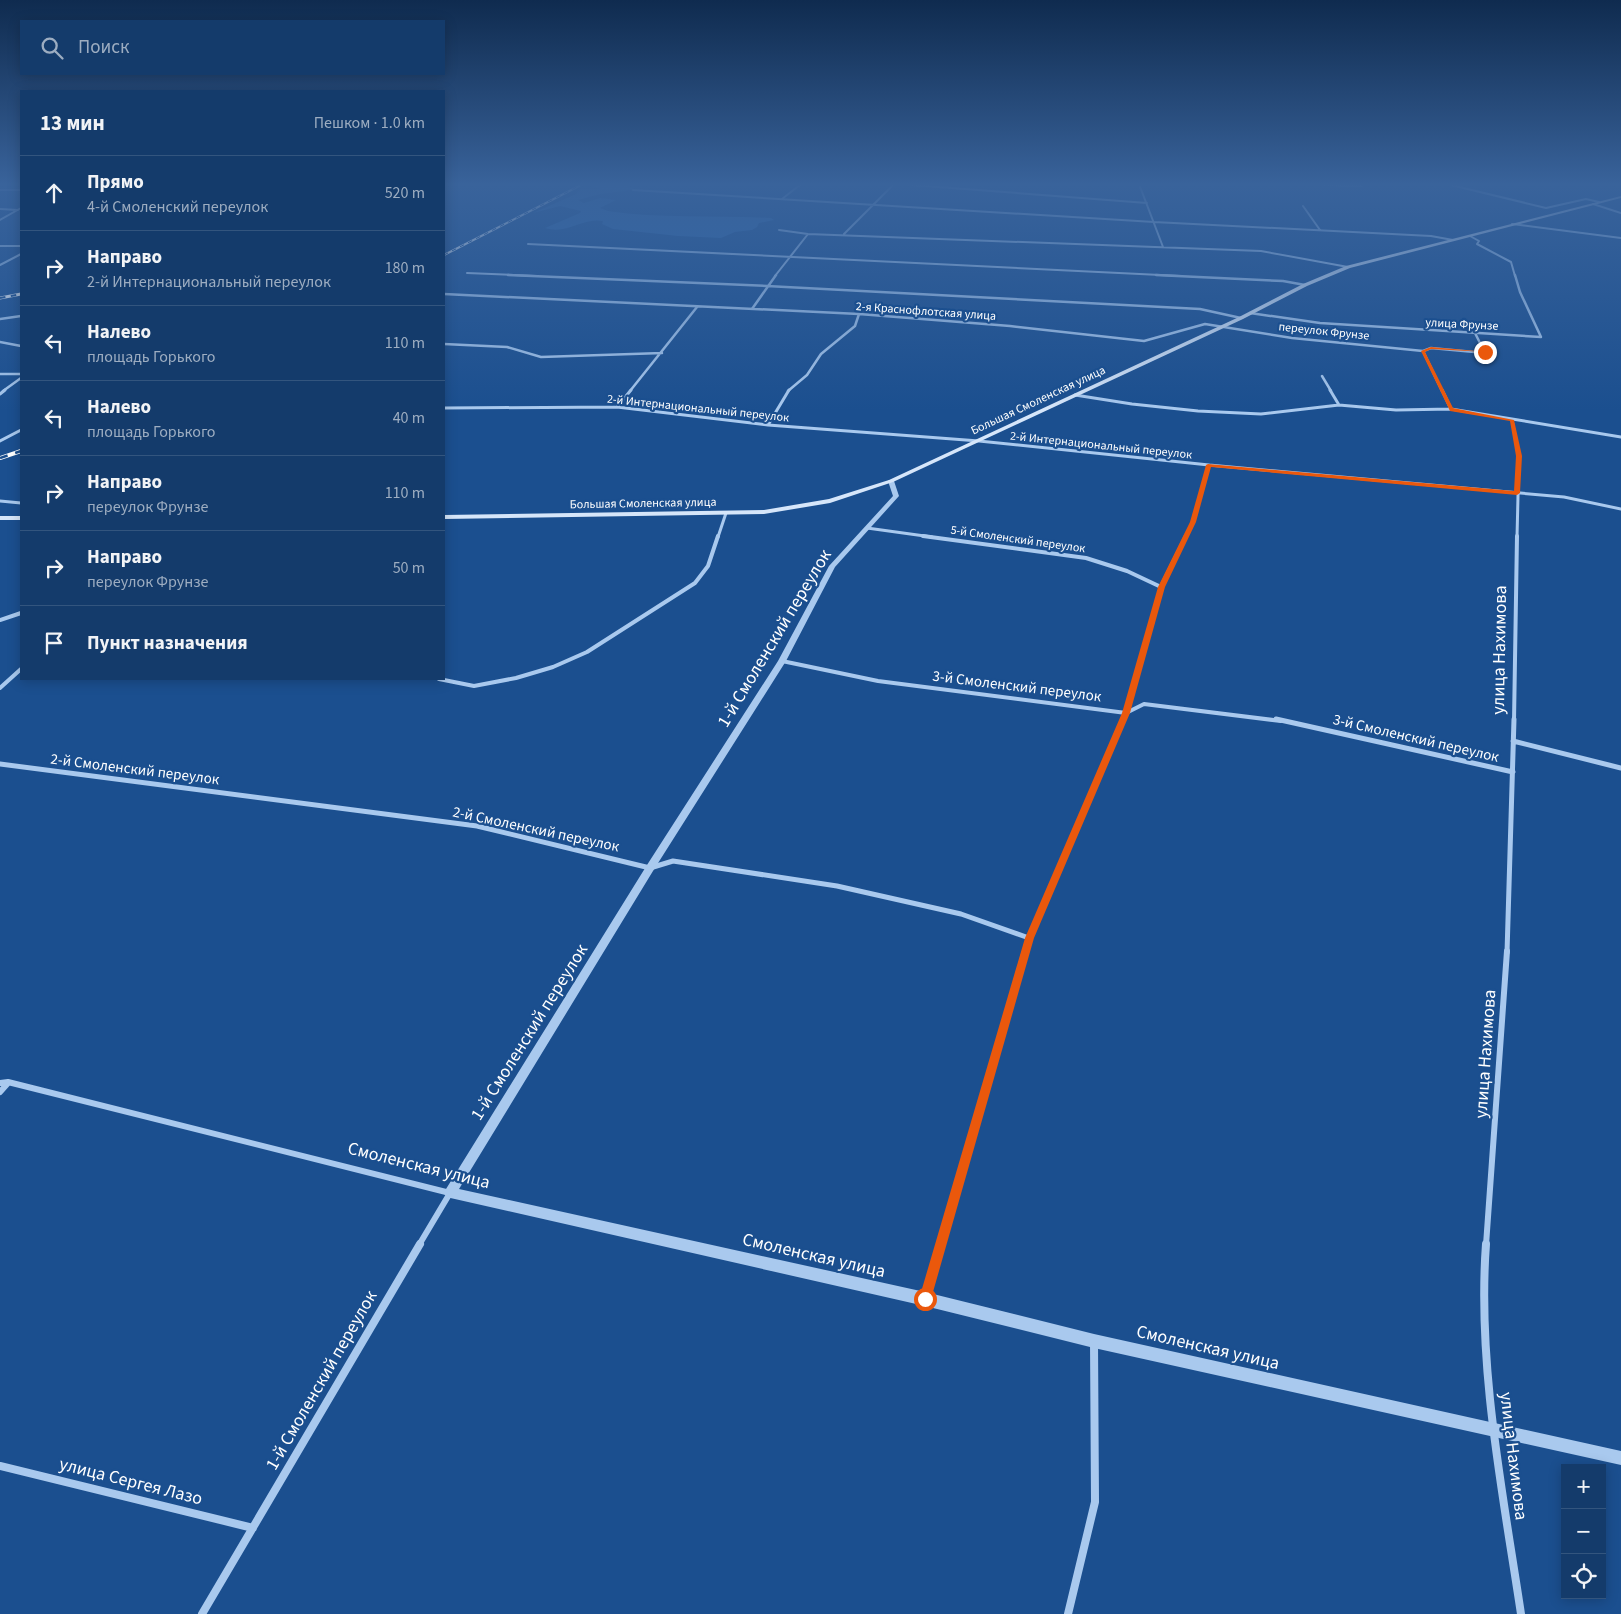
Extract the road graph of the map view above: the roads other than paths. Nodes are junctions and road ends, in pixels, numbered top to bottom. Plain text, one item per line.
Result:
1 (787, 259) edge
2 (837, 259) edge
3 (1313, 259) edge
4 (1378, 259) edge
5 (1506, 259) edge
6 (1348, 267) junction
7 (467, 273) dead end
8 (1305, 285) junction
9 (767, 286) junction
10 (445, 294) edge
11 (697, 307) junction
12 (752, 309) junction
13 (859, 314) junction
14 (1250, 314) junction
15 (20, 316) edge
16 (1241, 318) junction
17 (0, 319) edge
18 (1224, 326) junction
19 (1476, 333) junction
20 (0, 342) edge
21 (445, 344) edge
22 (20, 346) edge
23 (1423, 351) junction
24 (662, 353) junction
25 (0, 374) edge
26 (20, 374) edge
27 (1322, 376) dead end
28 (20, 379) edge
29 (0, 394) edge
30 (1074, 395) junction
31 (1339, 405) junction
32 (617, 407) junction
33 (445, 408) edge
34 (1451, 410) junction
35 (1512, 420) junction
36 (768, 425) junction
37 (20, 431) edge
38 (1621, 437) edge
39 (0, 441) edge
40 (979, 441) junction
41 (1208, 465) junction
42 (890, 481) junction
43 (1517, 493) junction
44 (0, 501) edge
45 (20, 503) edge
46 (1621, 509) edge
47 (726, 512) junction
48 (445, 517) edge
49 (0, 518) edge
50 (20, 518) edge
51 (867, 528) junction
52 (1161, 587) junction
53 (20, 613) edge
54 (0, 620) edge
55 (782, 661) junction
56 (20, 670) edge
57 (444, 680) edge
58 (0, 688) edge
59 (1126, 713) junction
60 (1513, 741) junction
61 (0, 764) edge
62 (1621, 768) edge
63 (1512, 772) junction
64 (650, 868) junction
65 (1029, 938) junction
66 (4, 1082) edge
67 (0, 1092) edge
68 (450, 1193) junction
69 (925, 1299) junction
70 (1094, 1341) junction
71 (1493, 1429) junction
72 (1621, 1458) edge
73 (0, 1466) edge
74 (253, 1528) junction
75 (202, 1614) edge
76 (1068, 1614) edge
77 (1521, 1614) edge

1 - 9 street
2 - 8 street
3 - 6 street
4 - 6 main road, Большая Смоленская улица
5 - 19 street, улица Фрунзе
6 - 8 main road, Большая Смоленская улица
7 - 9 street
8 - 14 main road, Большая Смоленская улица
9 - 12 street
9 - 16 street
10 - 11 street, 2-я Краснофлотская улица
11 - 12 street, 2-я Краснофлотская улица
11 - 24 street
12 - 13 street, 2-я Краснофлотская улица
13 - 18 street, 2-я Краснофлотская улица
13 - 36 street
14 - 16 main road, Большая Смоленская улица
14 - 19 street, улица Фрунзе
15 - 17 street
16 - 18 main road, Большая Смоленская улица
18 - 23 street, переулок Фрунзе
18 - 30 main road, Большая Смоленская улица
19 - 23 street, переулок Фрунзе
20 - 22 street
21 - 24 street
23 - 34 street
24 - 32 street
25 - 26 street
27 - 31 street
28 - 29 street
30 - 31 street
30 - 40 main road, Большая Смоленская улица
31 - 34 street
32 - 33 street, 2-й Интернациональный переулок
32 - 36 street, 2-й Интернациональный переулок
34 - 35 street
35 - 38 street
35 - 43 street, улица Нахимова
36 - 40 street, 2-й Интернациональный переулок
37 - 39 street
40 - 41 street, 2-й Интернациональный переулок
40 - 42 main road, Большая Смоленская улица
41 - 43 street, 2-й Интернациональный переулок
41 - 52 street
42 - 47 main road, Большая Смоленская улица
42 - 51 street, 1-й Смоленский переулок
43 - 46 street, 2-й Интернациональный переулок
43 - 60 street, улица Нахимова
44 - 45 street
47 - 48 main road, Большая Смоленская улица
47 - 57 street
49 - 50 main road
51 - 52 street, 5-й Смоленский переулок
51 - 55 street, 1-й Смоленский переулок
52 - 59 street
53 - 54 street
55 - 59 street, 3-й Смоленский переулок
55 - 64 street, 1-й Смоленский переулок
56 - 58 street
59 - 63 street, 3-й Смоленский переулок
59 - 65 street
60 - 62 street
60 - 63 street, улица Нахимова
61 - 64 street, 2-й Смоленский переулок
63 - 71 street, улица Нахимова
64 - 65 street, 2-й Смоленский переулок
64 - 68 street, 1-й Смоленский переулок
65 - 69 street
66 - 67 street
66 - 68 street, Смоленская улица
68 - 69 street, Смоленская улица
68 - 74 street, 1-й Смоленский переулок
69 - 70 street, Смоленская улица
70 - 71 street, Смоленская улица
70 - 76 street
71 - 72 street, Смоленская улица
71 - 77 street, улица Нахимова
73 - 74 street, улица Сергея Лазо
74 - 75 street, 1-й Смоленский переулок

